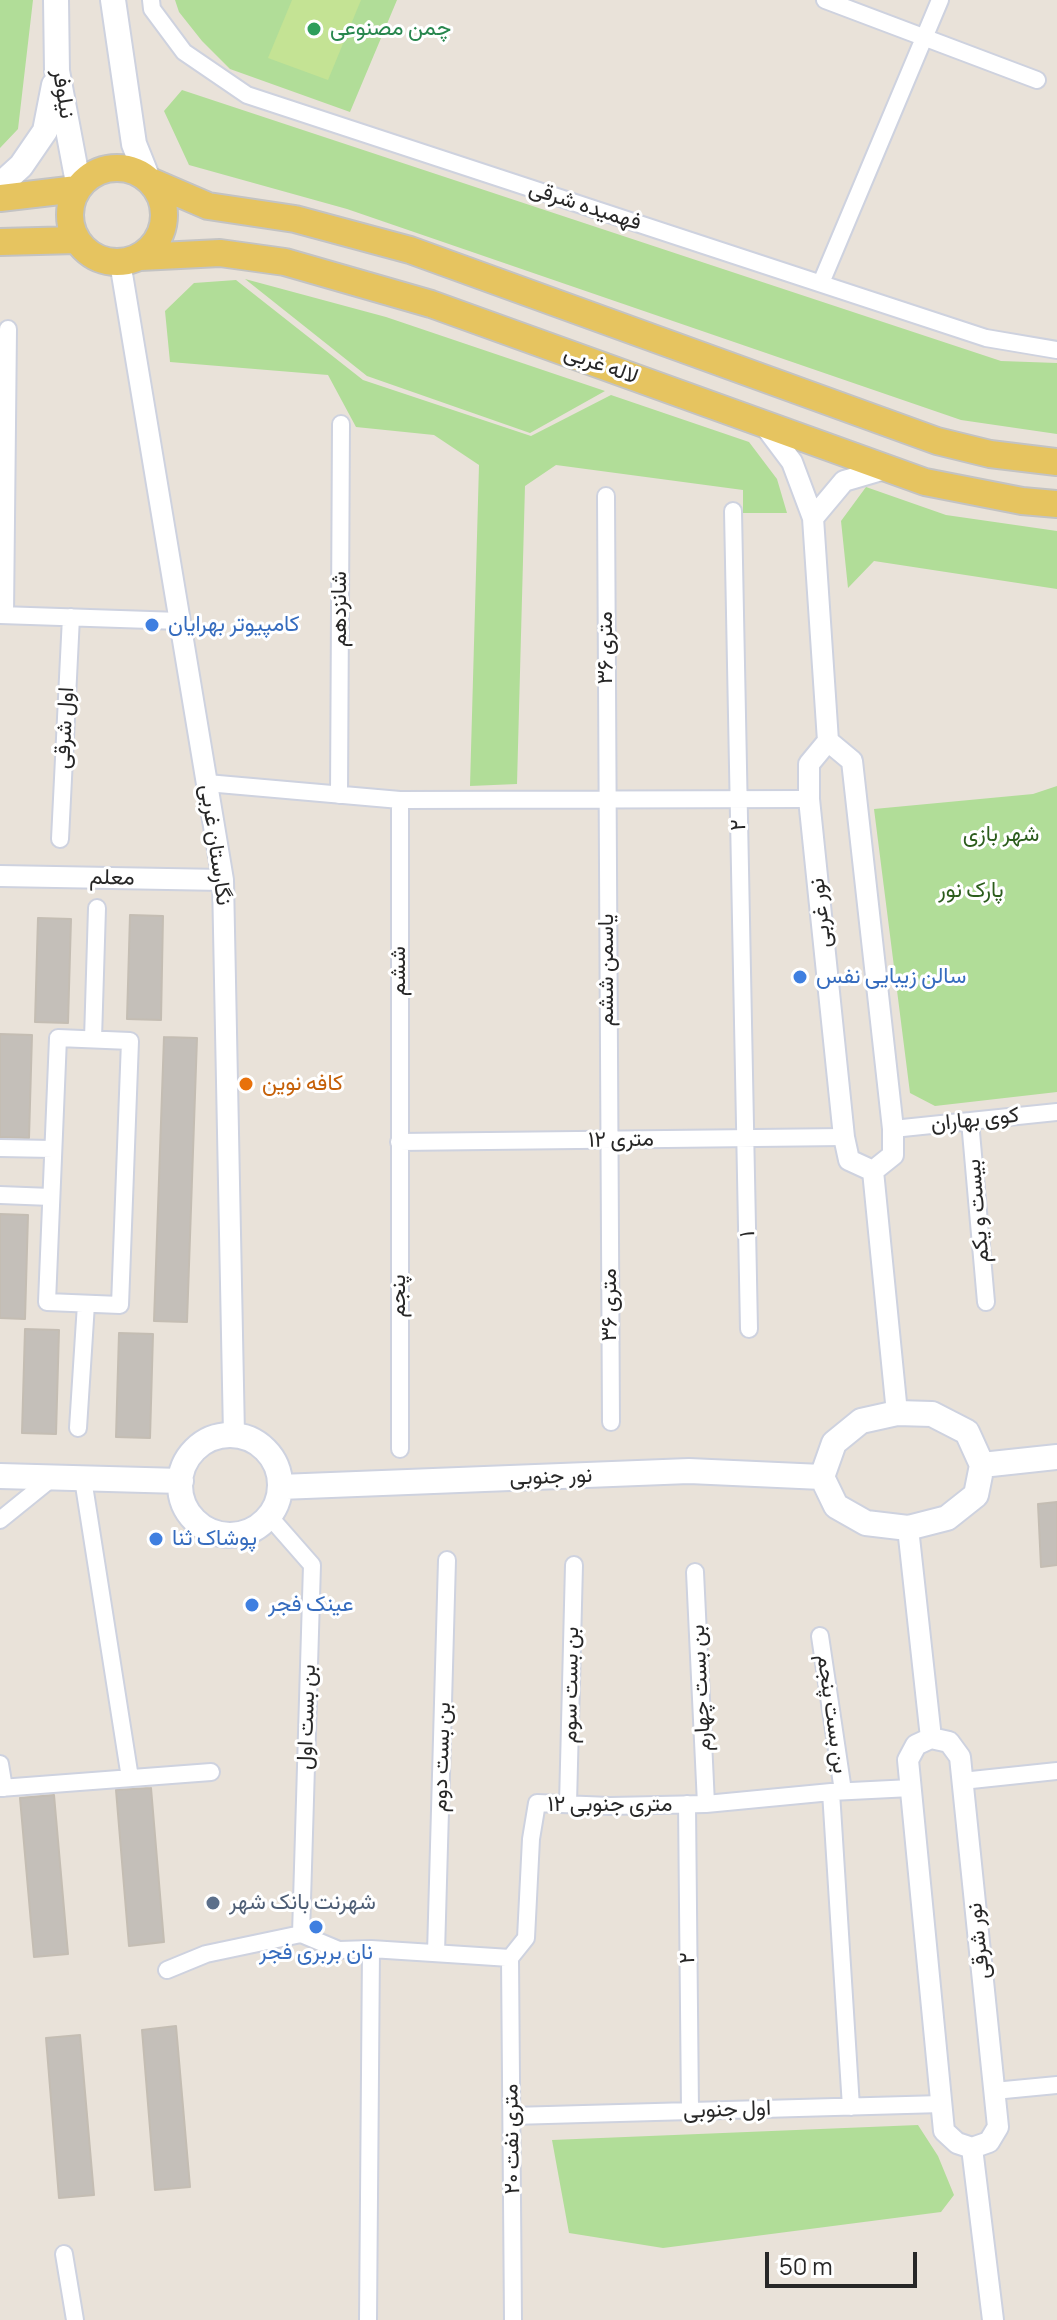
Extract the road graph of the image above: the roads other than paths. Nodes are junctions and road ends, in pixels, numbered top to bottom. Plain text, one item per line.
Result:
1 (56, 0) edge
2 (113, 0) edge
3 (151, 0) edge
4 (825, 0) edge
5 (940, 0) edge
6 (925, 37) junction
7 (57, 71) junction
8 (1037, 80) dead end
9 (149, 180) junction
10 (0, 185) edge
11 (78, 188) junction
12 (0, 198) edge
13 (77, 240) junction
14 (0, 242) edge
15 (130, 259) junction
16 (821, 283) junction
17 (8, 329) dead end
18 (1057, 350) edge
19 (762, 422) junction
20 (341, 424) dead end
21 (1057, 462) edge
22 (885, 469) junction
23 (606, 496) dead end
24 (1057, 504) edge
25 (733, 511) dead end
26 (813, 518) junction
27 (3, 615) edge
28 (71, 617) junction
29 (180, 621) junction
30 (828, 741) junction
31 (207, 783) junction
32 (339, 795) junction
33 (739, 799) junction
34 (809, 799) junction
35 (400, 800) junction
36 (606, 800) junction
37 (60, 839) dead end
38 (0, 876) edge
39 (223, 880) junction
40 (97, 908) dead end
41 (93, 1039) junction
42 (1057, 1112) edge
43 (970, 1121) junction
44 (893, 1129) junction
45 (844, 1137) junction
46 (746, 1138) junction
47 (609, 1140) junction
48 (399, 1142) junction
49 (0, 1148) edge
50 (53, 1149) junction
51 (873, 1171) junction
52 (0, 1195) edge
53 (51, 1197) junction
54 (986, 1302) dead end
55 (86, 1304) junction
56 (749, 1329) dead end
57 (897, 1413) junction
58 (611, 1422) dead end
59 (78, 1428) dead end
60 (234, 1435) junction
61 (400, 1449) dead end
62 (1057, 1457) edge
63 (982, 1465) junction
64 (0, 1476) edge
65 (822, 1477) junction
66 (52, 1478) junction
67 (83, 1479) junction
68 (181, 1481) junction
69 (280, 1487) junction
70 (269, 1516) junction
71 (0, 1520) edge
72 (908, 1528) junction
73 (447, 1560) dead end
74 (574, 1565) dead end
75 (695, 1572) dead end
76 (820, 1636) dead end
77 (931, 1738) junction
78 (0, 1764) edge
79 (1057, 1771) edge
80 (211, 1772) dead end
81 (130, 1778) junction
82 (962, 1781) junction
83 (2, 1788) edge
84 (911, 1788) junction
85 (837, 1792) junction
86 (568, 1804) junction
87 (687, 1804) junction
88 (706, 1804) junction
89 (301, 1934) junction
90 (371, 1949) junction
91 (436, 1953) junction
92 (510, 1958) junction
93 (167, 1970) dead end
94 (1057, 2085) edge
95 (994, 2091) junction
96 (942, 2104) junction
97 (851, 2107) junction
98 (690, 2111) junction
99 (512, 2116) junction
100 (972, 2148) junction
101 (64, 2254) dead end
102 (75, 2320) edge
103 (368, 2320) edge
104 (513, 2320) edge
105 (993, 2320) edge

1 - 7 main road, نیلوفر
2 - 9 main road
3 - 16 street, فهمیده شرقی
4 - 6 street
5 - 6 street
6 - 8 street
6 - 16 street
7 - 10 main road
7 - 11 main road, نیلوفر
9 - 11 main road
9 - 15 main road
9 - 21 main road, لاله غربی
11 - 12 main road
11 - 13 main road
13 - 14 main road
13 - 15 main road
15 - 19 main road, لاله غربی
15 - 29 street, نگارستان غربی
16 - 18 street, فهمیده شرقی
17 - 27 street
19 - 22 main road, لاله غربی
19 - 26 street
20 - 32 street, شانزدهم
22 - 24 main road, لاله غربی
22 - 26 street
23 - 36 street, ۳۶ متری
25 - 33 street, ۲
26 - 30 street
27 - 28 street
28 - 29 street
28 - 37 street, اول شرقی
29 - 31 street, نگارستان غربی
30 - 34 street, نور غربی
30 - 44 street
31 - 32 street
31 - 39 street, نگارستان غربی
32 - 35 street
33 - 34 street
33 - 36 street
33 - 46 street, ۲
34 - 45 street, نور غربی
35 - 36 street
35 - 48 street, ششم
36 - 47 street, یاسمن ششم
38 - 39 street, معلم
39 - 60 street, نگارستان غربی
40 - 41 street
41 - 50 street
41 - 55 street
42 - 43 street, کوی بهاران
43 - 44 street, کوی بهاران
43 - 54 street, بیست و یکم
44 - 51 street
45 - 46 street, ۱۲ متری
45 - 51 street, نور غربی
46 - 47 street, ۱۲ متری
46 - 56 street, ۱
47 - 48 street, ۱۲ متری
47 - 58 street, ۳۶ متری
48 - 61 street, پنجم
49 - 50 street
50 - 53 street
51 - 57 street
52 - 53 street
53 - 55 street
55 - 59 street
57 - 63 main road
57 - 65 main road
60 - 68 main road
60 - 69 main road
62 - 63 main road
63 - 72 main road
64 - 66 main road
65 - 69 main road, نور جنوبی
65 - 72 main road
66 - 67 main road
66 - 71 street
67 - 68 main road
67 - 81 street
68 - 70 main road
69 - 70 main road
70 - 89 street, بن بست اول
72 - 77 street
73 - 91 street, بن بست دوم
74 - 86 street, بن بست سوم
75 - 88 street, بن بست چهارم
76 - 85 street, بن بست پنجم
77 - 82 street, نور شرقی
77 - 84 street
78 - 83 street
79 - 82 street
80 - 81 street
81 - 83 street
82 - 95 street, نور شرقی
84 - 85 street, ۱۲ متری جنوبی
84 - 96 street
85 - 88 street, ۱۲ متری جنوبی
85 - 97 street, بن بست پنجم
86 - 87 street, ۱۲ متری جنوبی
86 - 92 street, ۱۲ متری جنوبی
87 - 88 street, ۱۲ متری جنوبی
87 - 98 street, ۲
89 - 90 street
89 - 93 street
90 - 91 street
90 - 103 street
91 - 92 street
92 - 99 street, ۲۰ متری نفت
94 - 95 street
95 - 100 street, نور شرقی
96 - 97 street, اول جنوبی
96 - 100 street
97 - 98 street, اول جنوبی
98 - 99 street, اول جنوبی
99 - 104 street, ۲۰ متری نفت
100 - 105 street
101 - 102 street

